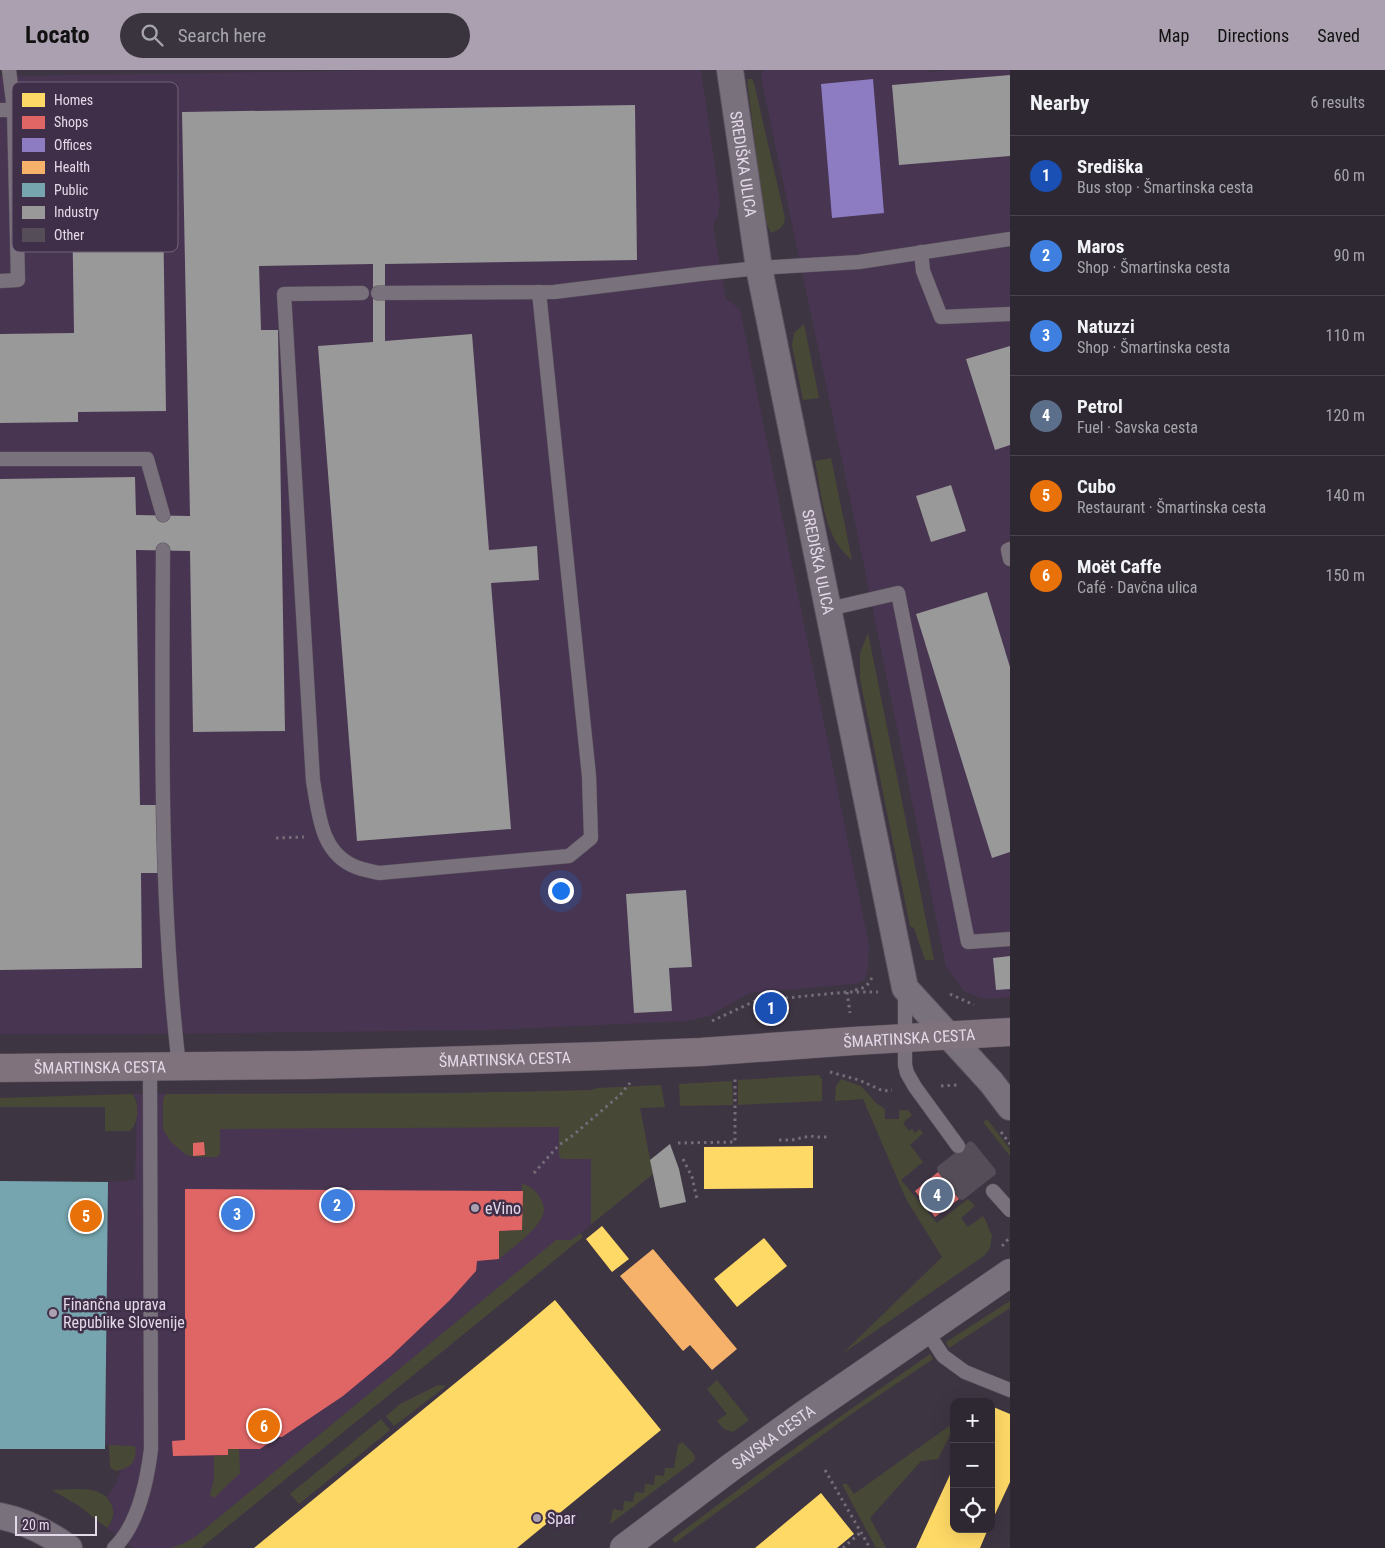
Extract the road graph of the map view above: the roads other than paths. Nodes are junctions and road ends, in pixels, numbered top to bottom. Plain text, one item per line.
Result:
1 (9, 70) edge
2 (730, 70) edge
3 (12, 94) edge
4 (1010, 239) edge
5 (17, 252) edge
6 (921, 252) junction
7 (760, 268) junction
8 (0, 281) edge
9 (539, 292) junction
10 (362, 294) dead end
11 (378, 294) dead end
12 (1010, 314) edge
13 (0, 459) edge
14 (163, 515) dead end
15 (164, 550) dead end
16 (1010, 550) edge
17 (1010, 559) edge
18 (829, 609) junction
19 (1010, 939) edge
20 (905, 988) junction
21 (1010, 1032) edge
22 (948, 1036) junction
23 (905, 1038) junction
24 (179, 1066) junction
25 (150, 1067) junction
26 (0, 1068) edge
27 (1010, 1107) edge
28 (958, 1146) dead end
29 (993, 1191) dead end
30 (1010, 1210) edge
31 (1010, 1273) edge
32 (926, 1330) junction
33 (1010, 1390) edge
34 (0, 1516) edge
35 (68, 1548) edge
36 (114, 1548) edge
37 (624, 1548) edge

1 - 3 lane
2 - 7 street, SREDIŠKA ULICA
4 - 6 lane
5 - 8 lane
6 - 7 lane
6 - 12 lane
7 - 9 lane
7 - 18 street, SREDIŠKA ULICA
9 - 10 lane
9 - 11 lane
13 - 14 lane
15 - 24 lane
16 - 17 lane
18 - 19 lane
18 - 20 street, SREDIŠKA ULICA
20 - 22 street
20 - 23 lane
21 - 22 main road, ŠMARTINSKA CESTA
22 - 23 main road, ŠMARTINSKA CESTA
22 - 27 street
23 - 24 main road, ŠMARTINSKA CESTA
23 - 28 lane
24 - 25 main road, ŠMARTINSKA CESTA
25 - 26 main road, ŠMARTINSKA CESTA
25 - 36 lane
29 - 30 lane
31 - 32 street, SAVSKA CESTA
32 - 33 lane
32 - 37 street, SAVSKA CESTA
34 - 35 street

